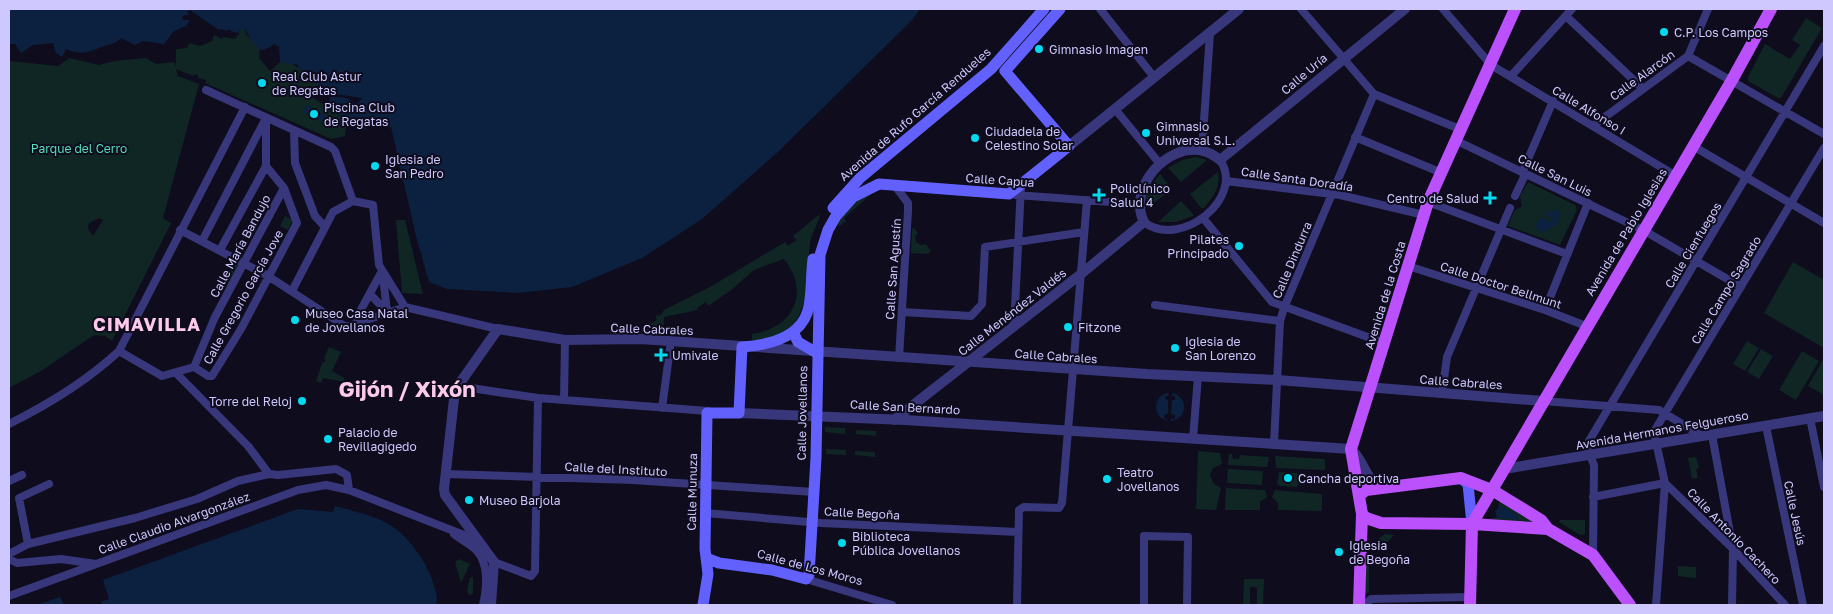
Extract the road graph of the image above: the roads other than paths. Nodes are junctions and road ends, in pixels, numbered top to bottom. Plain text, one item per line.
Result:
1 (1044, 9) edge
2 (1060, 9) edge
3 (1100, 9) edge
4 (1301, 9) edge
5 (1405, 9) edge
6 (1443, 9) edge
7 (1516, 9) edge
8 (1572, 9) edge
9 (1708, 9) edge
10 (1771, 9) edge
11 (1236, 10) edge
12 (1566, 16) junction
13 (1210, 32) junction
14 (1824, 46) edge
15 (1688, 56) junction
16 (1343, 58) junction
17 (1491, 64) junction
18 (991, 69) junction
19 (1005, 71) junction
20 (1511, 76) junction
21 (1154, 78) junction
22 (1732, 80) junction
23 (1643, 89) junction
24 (206, 90) dead end
25 (1374, 94) junction
26 (1553, 101) junction
27 (244, 107) junction
28 (1115, 109) junction
29 (1784, 111) junction
30 (266, 118) junction
31 (1594, 125) junction
32 (294, 131) junction
33 (1824, 134) edge
34 (1460, 135) junction
35 (1355, 138) junction
36 (1069, 146) junction
37 (1693, 146) junction
38 (1824, 148) edge
39 (1202, 150) junction
40 (1220, 160) junction
41 (1160, 164) junction
42 (266, 166) junction
43 (875, 167) junction
44 (1523, 172) junction
45 (1442, 173) junction
46 (1676, 176) junction
47 (1746, 176) junction
48 (1226, 181) junction
49 (879, 184) junction
50 (896, 186) junction
51 (284, 188) junction
52 (1021, 191) junction
53 (1332, 194) junction
54 (1515, 196) dead end
55 (1087, 200) junction
56 (353, 201) junction
57 (1428, 202) junction
58 (1588, 203) junction
59 (1792, 203) junction
60 (1138, 204) junction
61 (1510, 208) dead end
62 (1424, 215) junction
63 (1203, 218) junction
64 (1144, 222) junction
65 (1824, 222) edge
66 (325, 228) junction
67 (1499, 229) junction
68 (180, 230) junction
69 (1644, 230) junction
70 (1084, 232) junction
71 (202, 241) junction
72 (1018, 243) junction
73 (220, 250) junction
74 (1567, 254) junction
75 (1696, 260) junction
76 (243, 263) junction
77 (1408, 266) junction
78 (382, 271) junction
79 (1081, 274) junction
80 (268, 276) junction
81 (1740, 288) junction
82 (1474, 289) junction
83 (292, 291) junction
84 (370, 294) junction
85 (1155, 305) dead end
86 (404, 307) junction
87 (1284, 308) junction
88 (1545, 310) junction
89 (387, 312) junction
90 (902, 312) junction
91 (1280, 321) junction
92 (359, 322) junction
93 (1586, 326) junction
94 (1014, 327) junction
95 (498, 329) junction
96 (793, 332) junction
97 (566, 340) junction
98 (671, 341) junction
99 (1384, 343) junction
100 (742, 347) junction
101 (119, 351) junction
102 (817, 353) junction
103 (899, 358) junction
104 (967, 362) junction
105 (194, 367) junction
106 (1073, 369) junction
107 (176, 372) junction
108 (1198, 376) junction
109 (1278, 380) junction
110 (457, 386) junction
111 (1370, 387) junction
112 (1442, 393) junction
113 (538, 398) junction
114 (564, 400) junction
115 (1543, 401) junction
116 (1609, 406) junction
117 (662, 408) junction
118 (708, 411) junction
119 (739, 413) junction
120 (1665, 413) junction
121 (1824, 416) edge
122 (817, 417) junction
123 (1810, 418) junction
124 (894, 420) junction
125 (9, 424) edge
126 (1766, 426) junction
127 (1068, 431) junction
128 (1707, 436) junction
129 (1192, 439) junction
130 (1274, 444) junction
131 (1656, 444) junction
132 (1351, 449) junction
133 (1590, 456) junction
134 (1504, 469) junction
135 (22, 474) dead end
136 (268, 474) junction
137 (446, 474) junction
138 (537, 477) junction
139 (1461, 478) junction
140 (9, 481) edge
141 (1665, 483) junction
142 (49, 484) dead end
143 (706, 484) junction
144 (1382, 487) junction
145 (1824, 487) edge
146 (349, 490) junction
147 (1492, 490) junction
148 (814, 492) junction
149 (1360, 495) junction
150 (1593, 497) junction
151 (705, 513) junction
152 (1362, 514) junction
153 (465, 522) junction
154 (813, 522) junction
155 (1472, 524) junction
156 (1548, 529) junction
157 (449, 530) junction
158 (1018, 532) junction
159 (28, 544) junction
160 (479, 548) junction
161 (1733, 549) junction
162 (9, 554) edge
163 (1593, 555) junction
164 (706, 558) joint
165 (9, 559) edge
166 (494, 562) junction
167 (96, 564) junction
168 (712, 569) junction
169 (806, 579) junction
170 (9, 596) edge
171 (1434, 601) edge
172 (1470, 601) edge
173 (484, 605) edge
174 (492, 605) edge
175 (703, 605) edge
176 (892, 605) edge
177 (1017, 605) edge
178 (1144, 605) edge
179 (1187, 605) edge
180 (1359, 605) edge
181 (1364, 605) edge
182 (1630, 605) edge
183 (1656, 605) edge
184 (1732, 605) edge
185 (1785, 605) edge
186 (1803, 605) edge

1 - 18 main road, Avenida de Rufo García Rendueles
2 - 19 main road
3 - 21 street
4 - 16 street
5 - 16 street, Calle Uría
6 - 17 street, Calle Alfonso I
7 - 17 main road, Avenida de la Costa
8 - 12 street
9 - 15 street, Calle Alarcón
10 - 22 main road, Avenida de Pablo Iglesias
11 - 13 street
12 - 20 street
12 - 23 street
13 - 21 street
13 - 39 street
14 - 29 street, Calle Cienfuegos
15 - 22 street
15 - 23 street, Calle Alarcón
16 - 25 street
16 - 40 street, Calle Uría
17 - 20 street, Calle Alfonso I
17 - 34 main road, Avenida de la Costa
18 - 19 street
18 - 43 main road, Avenida de Rufo García Rendueles
19 - 36 main road
20 - 26 street, Calle Alfonso I
21 - 28 street
22 - 29 street
22 - 37 main road, Avenida de Pablo Iglesias
23 - 31 street, Calle Alarcón
24 - 27 street
25 - 34 street, Calle San Luis
25 - 35 street, Calle Dindurra
26 - 31 street, Calle Alfonso I
26 - 44 street
27 - 30 street
27 - 68 street
28 - 36 street
28 - 41 street
29 - 33 street
29 - 47 street, Calle Cienfuegos
30 - 32 street
30 - 42 street
30 - 71 street
31 - 46 street, Calle Alfonso I
32 - 56 street
32 - 66 street
34 - 44 street, Calle San Luis
34 - 45 main road, Avenida de la Costa
35 - 45 street
35 - 53 street, Calle Dindurra
36 - 52 main road
37 - 46 main road, Avenida de Pablo Iglesias
37 - 47 street
38 - 59 street, Calle Campo Sagrado
39 - 40 street
39 - 41 street
40 - 48 street
41 - 60 street
42 - 51 street, Calle Gregorio García Jove
42 - 73 street
43 - 49 street
43 - 96 main road, Avenida de Rufo García Rendueles
44 - 54 street
44 - 58 street, Calle San Luis
45 - 57 main road, Avenida de la Costa
46 - 69 main road, Avenida de Pablo Iglesias
47 - 59 street
47 - 75 street, Calle Cienfuegos
48 - 53 street, Calle Santa Doradía
48 - 63 street
49 - 50 main road, Calle Capua
49 - 102 main road, Calle Jovellanos
50 - 52 main road, Calle Capua
50 - 90 street, Calle San Agustín
51 - 76 street, Calle María Bandujo
51 - 80 street, Calle Gregorio García Jove
52 - 55 street, Calle Capua
52 - 72 street
53 - 62 street, Calle Santa Doradía
53 - 87 street, Calle Dindurra
55 - 60 street, Calle Capua
55 - 70 street
56 - 66 street
56 - 78 street
57 - 62 main road, Avenida de la Costa
57 - 67 street
58 - 69 street, Calle San Luis
58 - 74 street
59 - 65 street
59 - 81 street, Calle Campo Sagrado
60 - 64 street
61 - 67 street
62 - 77 main road, Avenida de la Costa
63 - 64 street
63 - 87 street
64 - 79 street, Calle Menéndez Valdés
66 - 83 street
67 - 74 street
67 - 82 street
68 - 71 street
68 - 101 street
69 - 75 street, Calle San Luis
69 - 93 main road, Avenida de Pablo Iglesias
70 - 72 street
70 - 79 street
71 - 73 street
72 - 90 street
72 - 94 street
73 - 76 street
74 - 88 street
75 - 81 street, Calle San Luis
75 - 116 street, Calle Cienfuegos
76 - 80 street
76 - 105 street, Calle María Bandujo
77 - 82 street, Calle Doctor Bellmunt
77 - 99 main road, Avenida de la Costa
78 - 84 street
78 - 86 street
78 - 89 street
79 - 94 street, Calle Menéndez Valdés
79 - 106 street
80 - 83 street
80 - 105 street, Calle Gregorio García Jove
81 - 120 street, Calle Campo Sagrado
82 - 88 street, Calle Doctor Bellmunt
82 - 112 street
83 - 92 street
84 - 89 street
84 - 92 street
85 - 91 street
86 - 89 street
86 - 95 street, Calle Cabrales
87 - 91 street, Calle Dindurra
87 - 99 street
88 - 93 street, Calle Doctor Bellmunt
89 - 92 street
90 - 103 street, Calle San Agustín
91 - 109 street, Calle Dindurra
93 - 115 main road, Avenida de Pablo Iglesias
94 - 104 street, Calle Menéndez Valdés
95 - 97 street, Calle Cabrales
95 - 110 street
96 - 100 main road, Avenida de Rufo García Rendueles
96 - 102 main road
97 - 98 street, Calle Cabrales
97 - 114 street
98 - 100 street, Calle Cabrales
98 - 117 street
99 - 111 main road, Avenida de la Costa
100 - 102 street, Calle Cabrales
100 - 119 main road
101 - 107 street
101 - 125 street
102 - 103 street, Calle Cabrales
102 - 122 main road, Calle Jovellanos
103 - 104 street, Calle Cabrales
104 - 106 street, Calle Cabrales
104 - 124 street, Calle Menéndez Valdés
105 - 107 street
106 - 108 street, Calle Cabrales
106 - 127 street
107 - 136 street
108 - 109 street, Calle Cabrales
108 - 129 street
109 - 111 street, Calle Cabrales
109 - 130 street, Calle Dindurra
110 - 113 street, Calle San Bernardo
110 - 137 street
111 - 112 street, Calle Cabrales
111 - 132 main road, Avenida de la Costa
112 - 115 street, Calle Cabrales
113 - 114 street, Calle San Bernardo
113 - 138 street
114 - 117 street, Calle San Bernardo
115 - 116 street, Calle Cabrales
115 - 134 main road, Avenida de Pablo Iglesias
116 - 120 street, Calle Cabrales
116 - 133 street, Calle Cienfuegos
117 - 118 street, Calle San Bernardo
118 - 119 main road, Calle San Bernardo
118 - 143 main road, Calle Munuza
119 - 122 street, Calle San Bernardo
120 - 128 street, Calle Cabrales
120 - 131 street, Calle Campo Sagrado
121 - 123 street, Avenida Hermanos Felgueroso
122 - 124 street, Calle San Bernardo
122 - 148 main road, Calle Jovellanos
123 - 126 street, Avenida Hermanos Felgueroso
123 - 145 street
124 - 127 street, Calle San Bernardo
126 - 128 street, Avenida Hermanos Felgueroso
126 - 186 street, Calle Jesús
127 - 129 street, Calle San Bernardo
127 - 158 street
128 - 131 street, Avenida Hermanos Felgueroso
128 - 161 street
129 - 130 street, Calle San Bernardo
130 - 132 street, Calle San Bernardo
131 - 133 street, Avenida Hermanos Felgueroso
131 - 141 street
132 - 144 street
132 - 149 main road, Avenida de la Costa
133 - 134 street, Avenida Hermanos Felgueroso
133 - 150 street
134 - 147 main road, Avenida de Pablo Iglesias
135 - 140 street
136 - 146 street
136 - 159 street
137 - 138 street, Calle del Instituto
137 - 153 street
138 - 143 street, Calle del Instituto
138 - 166 street
139 - 144 main road
139 - 147 main road
139 - 155 main road
141 - 150 street
141 - 161 street, Calle Antonio Cachero
141 - 183 street
142 - 159 street
143 - 148 street, Calle del Instituto
143 - 151 main road, Calle Munuza
144 - 149 main road
146 - 157 street, Calle Claudio Alvargonzález
146 - 167 street, Calle Claudio Alvargonzález
147 - 155 main road, Avenida de Pablo Iglesias
147 - 156 main road
148 - 154 main road, Calle Jovellanos
149 - 152 main road, Avenida de la Costa
150 - 163 street
151 - 154 street, Calle Begoña
151 - 164 main road, Calle Munuza
152 - 155 main road
152 - 180 main road, Avenida de la Costa
153 - 157 street
153 - 160 street
154 - 158 street, Calle Begoña
154 - 169 main road, Calle Jovellanos
155 - 156 main road
155 - 172 main road
156 - 163 main road
157 - 160 street, Calle Claudio Alvargonzález
158 - 177 street
159 - 162 street
160 - 166 street
160 - 173 street
161 - 184 street
161 - 185 street, Calle Antonio Cachero
163 - 182 main road
164 - 168 main road, Calle de Los Moros
165 - 167 street
166 - 174 street
167 - 170 street, Calle Claudio Alvargonzález
168 - 169 main road, Calle de Los Moros
168 - 175 main road
169 - 176 street, Calle de Los Moros
171 - 172 street
171 - 181 street
178 - 179 street

